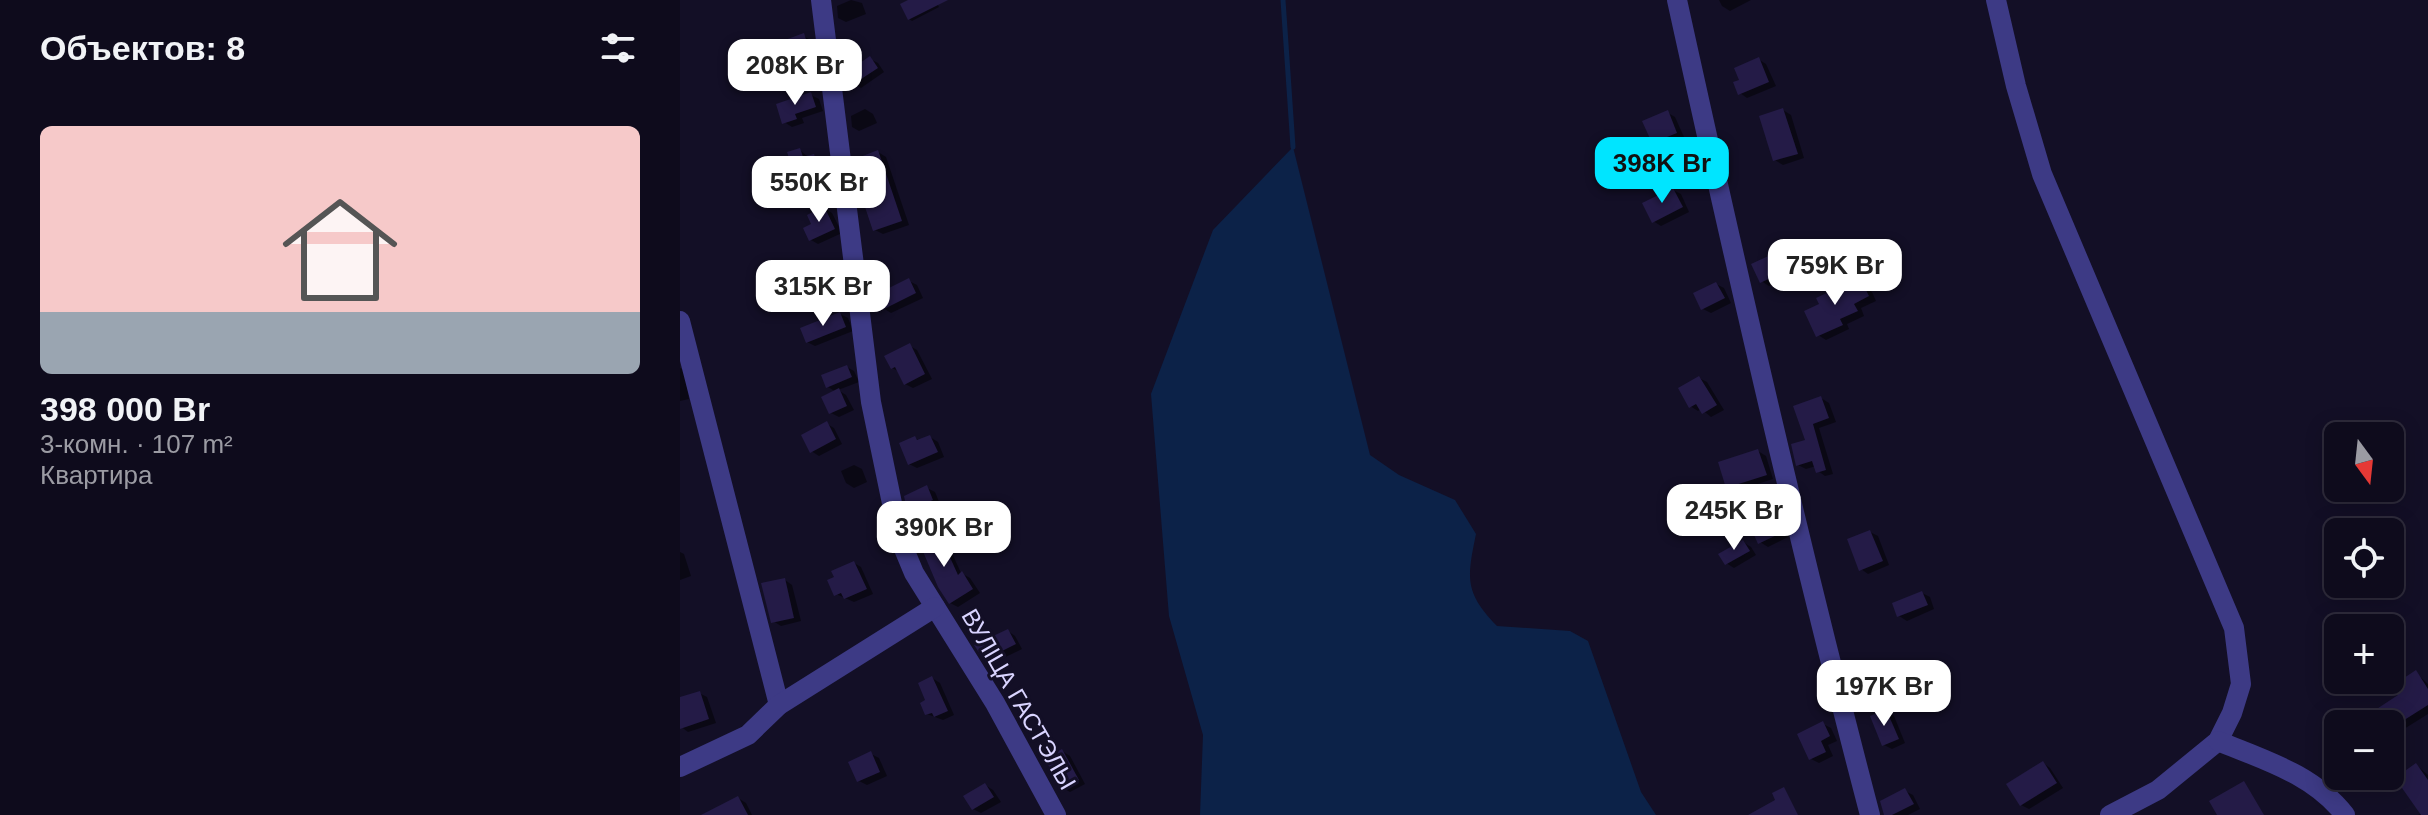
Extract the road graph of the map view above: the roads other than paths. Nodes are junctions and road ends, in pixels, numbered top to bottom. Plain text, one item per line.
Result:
1 (821, 0) edge
2 (1677, 0) edge
3 (1996, 0) edge
4 (680, 321) edge
5 (935, 607) junction
6 (779, 705) junction
7 (2218, 741) junction
8 (680, 767) edge
9 (1056, 815) edge
10 (1870, 815) edge
11 (2110, 815) edge
12 (2345, 815) edge

1 - 5 street, ВУЛІЦА ГАСТЭЛЫ
2 - 10 street
3 - 7 street
4 - 6 street
5 - 6 street
5 - 9 street, ВУЛІЦА ГАСТЭЛЫ
6 - 8 street
7 - 11 street
7 - 12 street

